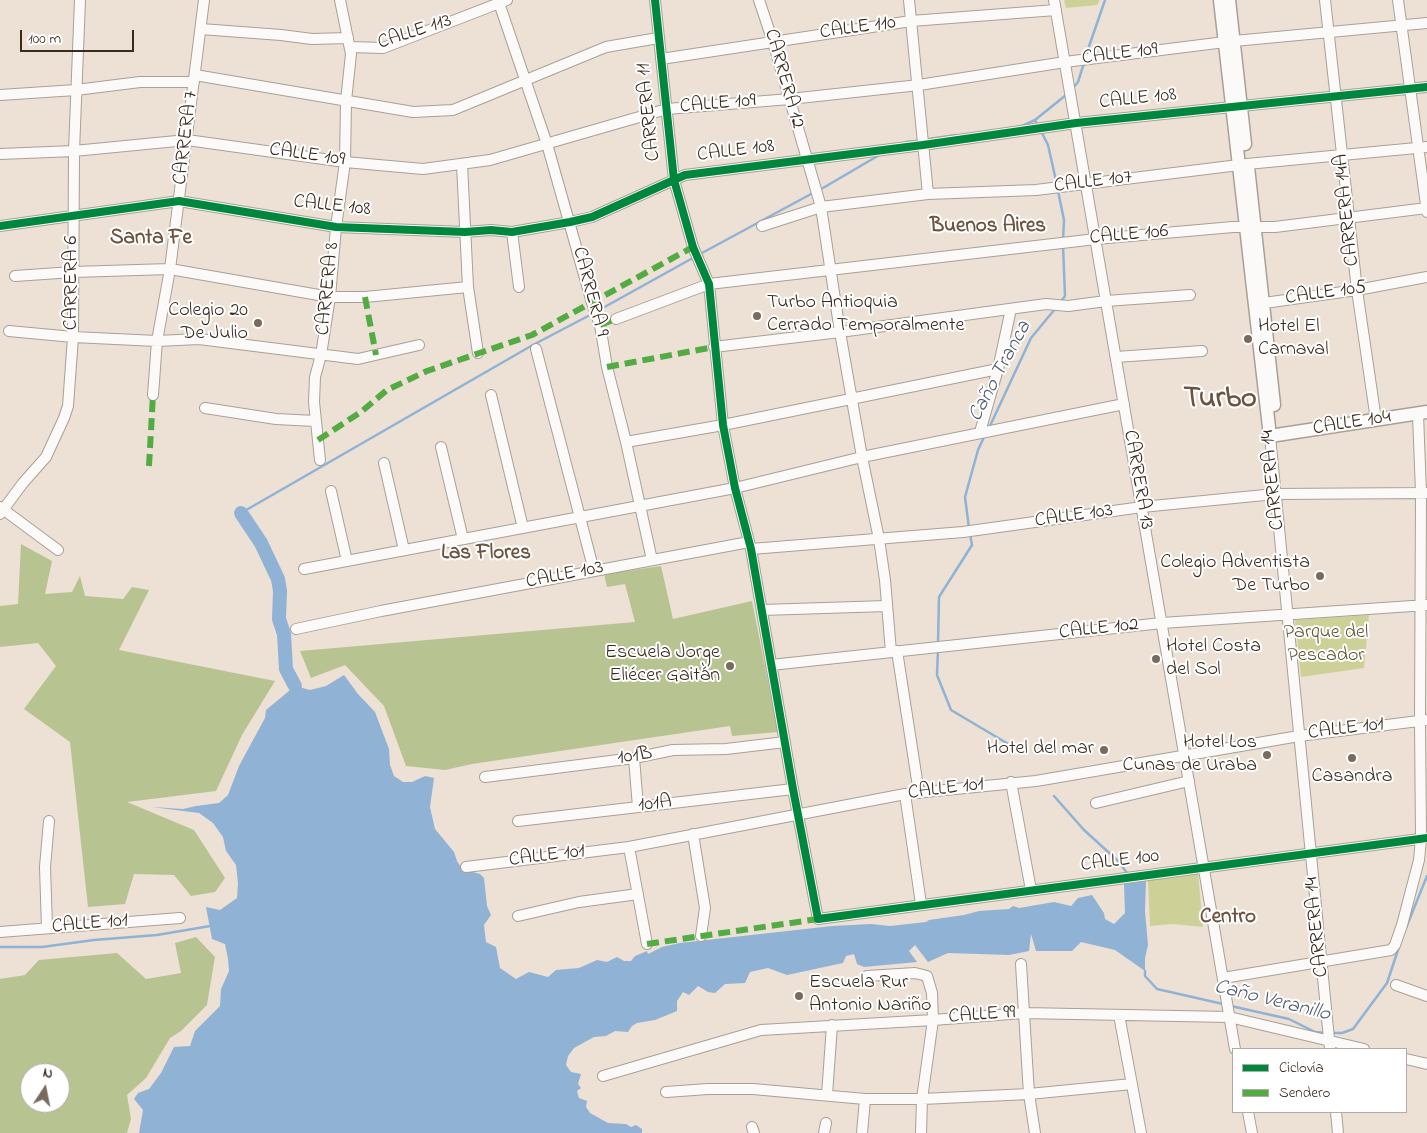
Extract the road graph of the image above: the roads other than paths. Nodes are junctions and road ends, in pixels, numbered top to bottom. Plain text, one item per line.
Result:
1 (80, 0) edge
2 (204, 0) edge
3 (340, 0) edge
4 (655, 0) edge
5 (759, 0) edge
6 (909, 0) edge
7 (1220, 0) edge
8 (1229, 0) edge
9 (1325, 0) edge
10 (1398, 0) edge
11 (501, 1) edge
12 (1055, 5) edge
13 (911, 21) junction
14 (1427, 24) edge
15 (1402, 26) junction
16 (200, 29) junction
17 (1328, 32) junction
18 (658, 38) junction
19 (1229, 41) junction
20 (349, 42) junction
21 (773, 42) junction
22 (661, 59) junction
23 (1065, 62) junction
24 (194, 79) junction
25 (525, 82) junction
26 (919, 85) junction
27 (1427, 87) edge
28 (1411, 89) junction
29 (76, 90) junction
30 (0, 95) edge
31 (1335, 97) junction
32 (790, 99) junction
33 (346, 101) junction
34 (1236, 106) junction
35 (667, 109) junction
36 (1076, 123) junction
37 (187, 140) junction
38 (547, 144) junction
39 (923, 145) junction
40 (1423, 148) edge
41 (74, 152) junction
42 (0, 154) edge
43 (1341, 156) junction
44 (807, 159) junction
45 (345, 162) junction
46 (462, 164) junction
47 (1243, 165) junction
48 (674, 180) junction
49 (1086, 184) junction
50 (928, 194) junction
51 (178, 201) junction
52 (821, 207) junction
53 (1427, 210) edge
54 (73, 216) junction
55 (1348, 217) junction
56 (570, 222) junction
57 (0, 226) edge
58 (762, 226) dead end
59 (336, 227) junction
60 (1250, 227) junction
61 (466, 232) junction
62 (512, 232) junction
63 (1096, 239) junction
64 (170, 269) junction
65 (831, 270) junction
66 (73, 272) junction
67 (15, 276) dead end
68 (1427, 277) edge
69 (709, 284) junction
70 (468, 287) junction
71 (519, 287) dead end
72 (1357, 290) junction
73 (1190, 295) dead end
74 (330, 297) junction
75 (1106, 300) junction
76 (1258, 304) junction
77 (1011, 309) junction
78 (616, 319) dead end
79 (9, 331) dead end
80 (840, 332) junction
81 (73, 337) junction
82 (157, 341) junction
83 (418, 345) dead end
84 (714, 347) junction
85 (536, 348) dead end
86 (1202, 351) dead end
87 (478, 353) dead end
88 (321, 355) junction
89 (1116, 357) junction
90 (998, 369) junction
91 (153, 395) dead end
92 (491, 395) dead end
93 (852, 398) junction
94 (1124, 404) junction
95 (205, 408) dead end
96 (1423, 413) edge
97 (1376, 420) junction
98 (315, 422) junction
99 (723, 424) junction
100 (982, 432) junction
101 (1274, 436) junction
102 (626, 442) junction
103 (441, 447) dead end
104 (862, 457) junction
105 (320, 460) dead end
106 (384, 463) dead end
107 (735, 488) junction
108 (331, 490) dead end
109 (1424, 493) edge
110 (1275, 494) junction
111 (641, 506) junction
112 (1142, 507) junction
113 (1, 510) edge
114 (580, 517) junction
115 (523, 528) junction
116 (463, 539) junction
117 (879, 539) junction
118 (750, 546) junction
119 (58, 550) dead end
120 (404, 550) junction
121 (652, 560) junction
122 (347, 561) junction
123 (304, 569) dead end
124 (594, 571) junction
125 (1424, 605) edge
126 (887, 606) junction
127 (762, 610) junction
128 (1287, 615) junction
129 (1162, 623) junction
130 (296, 629) dead end
131 (894, 652) junction
132 (771, 665) junction
133 (1423, 721) edge
134 (1300, 736) junction
135 (785, 742) junction
136 (1184, 755) junction
137 (634, 758) junction
138 (485, 777) dead end
139 (1189, 781) junction
140 (1011, 782) junction
141 (793, 789) junction
142 (919, 793) junction
143 (905, 794) junction
144 (1096, 803) dead end
145 (638, 807) junction
146 (798, 814) junction
147 (518, 820) dead end
148 (49, 821) dead end
149 (693, 834) junction
150 (1424, 838) edge
151 (629, 847) junction
152 (1311, 854) junction
153 (466, 867) dead end
154 (1205, 867) junction
155 (1031, 890) junction
156 (638, 894) junction
157 (921, 904) junction
158 (518, 916) dead end
159 (180, 918) dead end
160 (818, 918) joint
161 (47, 928) junction
162 (0, 932) edge
163 (701, 936) dead end
164 (647, 944) dead end
165 (1322, 962) junction
166 (1021, 964) dead end
167 (867, 976) dead end
168 (1223, 978) junction
169 (1396, 985) dead end
170 (1427, 996) edge
171 (1023, 1013) junction
172 (1229, 1014) junction
173 (1119, 1015) junction
174 (933, 1020) junction
175 (832, 1025) junction
176 (1329, 1039) edge
177 (1236, 1048) edge
178 (1360, 1048) edge
179 (1407, 1059) edge
180 (1427, 1064) edge
181 (603, 1076) dead end
182 (1132, 1084) junction
183 (666, 1092) dead end
184 (1029, 1094) junction
185 (827, 1096) junction
186 (865, 1099) junction
187 (922, 1100) junction
188 (1248, 1113) edge
189 (1336, 1113) edge
190 (862, 1133) edge
191 (922, 1133) edge
192 (1035, 1133) edge
193 (1141, 1133) edge
194 (1252, 1133) edge
195 (1338, 1133) edge

1 - 29 street, CARRERA 6
2 - 16 street, CARRERA 7
3 - 20 street, CARRERA 8
4 - 18 street, CARRERA 11
5 - 21 street, CARRERA 12
6 - 13 street
7 - 19 main road, CARRERA 14
8 - 19 main road, CARRERA 14
9 - 17 street, CARRERA 14A
10 - 15 street
11 - 20 street, CALLE 113
11 - 25 street, CARRERA 9
12 - 13 street, CALLE 110
12 - 23 street, CARRERA 13
13 - 21 street, CALLE 110
13 - 26 street
14 - 15 street, CALLE 109
15 - 17 street, CALLE 109
15 - 28 street
16 - 20 street, CALLE 113
16 - 24 street, CARRERA 7
17 - 19 street, CALLE 109
17 - 31 street, CARRERA 14A
18 - 22 street, CARRERA 11
18 - 25 street
19 - 23 street, CALLE 109
19 - 34 main road, CARRERA 14
20 - 33 street, CARRERA 8
21 - 22 street, CALLE 110
21 - 32 street, CARRERA 12
22 - 35 street, CARRERA 11
23 - 26 street, CALLE 109
23 - 36 street, CARRERA 13
24 - 29 street
24 - 33 street
24 - 37 street, CARRERA 7
25 - 33 street
25 - 38 street, CARRERA 9
26 - 32 street, CALLE 109
26 - 39 street
27 - 28 street, CALLE 108
28 - 31 street, CALLE 108
28 - 40 street
29 - 30 street
29 - 41 street, CARRERA 6
31 - 34 street, CALLE 108
31 - 43 street, CARRERA 14A
32 - 35 street, CALLE 109
32 - 44 street, CARRERA 12
33 - 45 street, CARRERA 8
34 - 36 street, CALLE 108
34 - 47 main road, CARRERA 14
35 - 38 street, CALLE 109
35 - 48 street, CARRERA 11
36 - 39 street, CALLE 108
36 - 49 street, CARRERA 13
37 - 41 street, CALLE 109
37 - 45 street, CALLE 109
37 - 51 street, CARRERA 7
38 - 46 street, CALLE 109
38 - 56 street, CARRERA 9
39 - 44 street, CALLE 108
39 - 50 street
40 - 43 street, CALLE 107
40 - 53 street
41 - 42 street, CALLE 109
41 - 54 street, CARRERA 6
43 - 47 street, CALLE 107
43 - 55 street, CARRERA 14A
44 - 48 street, CALLE 108
44 - 52 street, CARRERA 12
45 - 46 street, CALLE 109
45 - 59 street, CARRERA 8
46 - 61 street
47 - 49 street, CALLE 107
47 - 60 main road, CARRERA 14
48 - 56 street, CALLE 108
48 - 69 street, CARRERA 11
49 - 50 street, CALLE 107
49 - 63 street, CARRERA 13
50 - 52 street, CALLE 107
51 - 54 street, CALLE 108
51 - 59 street, CALLE 108
51 - 64 street, CARRERA 7
52 - 58 street, CALLE 107
52 - 65 street
53 - 55 street, CALLE 106
54 - 57 street, CALLE 108
54 - 66 street, CARRERA 6
55 - 60 street, CALLE 106
55 - 72 street, CARRERA 14A
56 - 62 street, CALLE 108
56 - 102 street, CARRERA 9
59 - 61 street, CALLE 108
59 - 74 street, CARRERA 8
60 - 63 street, CALLE 106
60 - 76 main road, CARRERA 14
61 - 62 street, CALLE 108
61 - 70 street
62 - 71 street
63 - 65 street, CALLE 106
63 - 75 street, CARRERA 13
64 - 66 street
64 - 74 street
64 - 82 street, CARRERA 7
65 - 69 street, CALLE 106
65 - 80 street
66 - 67 street
66 - 81 street, CARRERA 6
68 - 72 street, CALLE 105
69 - 78 street, CALLE 106
69 - 84 street, CARRERA 11
70 - 74 street
70 - 87 street
72 - 76 street, CALLE 105
72 - 97 street, CARRERA 14A
73 - 75 street
74 - 88 street, CARRERA 8
75 - 77 street
75 - 89 street, CARRERA 13
76 - 101 main road, CARRERA 14
77 - 80 street
77 - 90 street
79 - 81 street
80 - 84 street
80 - 93 street
81 - 82 street
81 - 113 street, CARRERA 6
82 - 88 street
82 - 91 street, CARRERA 7
83 - 88 street
84 - 99 street, CARRERA 11
85 - 114 street
86 - 89 street
88 - 98 street, CARRERA 8
89 - 94 street, CARRERA 13
90 - 93 street
90 - 100 street
92 - 115 street
93 - 99 street
93 - 104 street
94 - 100 street
94 - 112 street, CARRERA 13
95 - 98 street
96 - 97 main road, CALLE 104
96 - 109 street
97 - 101 main road, CALLE 104
98 - 105 street, CARRERA 8
99 - 102 street
99 - 107 street, CARRERA 11
100 - 104 street
101 - 110 street, CARRERA 14
102 - 111 street, CARRERA 9
103 - 116 street
104 - 107 street
104 - 117 street
106 - 120 street
107 - 111 street
107 - 118 street, CARRERA 11
108 - 122 street
109 - 110 street, CALLE 103
109 - 125 street
110 - 112 street, CALLE 103
110 - 128 street, CARRERA 14
111 - 114 street
111 - 121 street, CARRERA 9
112 - 117 street, CALLE 103
112 - 129 street, CARRERA 13
113 - 119 street
114 - 115 street
114 - 124 street
115 - 116 street
116 - 120 street
117 - 118 street, CALLE 103
117 - 126 street
118 - 121 street, CALLE 103
118 - 127 street, CARRERA 11
120 - 122 street
121 - 124 street, CALLE 103
122 - 123 street
124 - 130 street, CALLE 103
125 - 128 street, CALLE 102
125 - 133 street
126 - 127 street
126 - 131 street
127 - 132 street, CARRERA 11
128 - 129 street, CALLE 102
128 - 134 street, CARRERA 14
129 - 131 street, CALLE 102
129 - 136 street, CARRERA 13
131 - 132 street, CALLE 102
131 - 142 street
132 - 135 street, CARRERA 11
133 - 134 street, CALLE 101
133 - 150 street
134 - 136 street, CALLE 101
134 - 152 street, CARRERA 14
135 - 137 street, 101B
135 - 141 street, CARRERA 11
136 - 139 street, CARRERA 13
136 - 140 street, CALLE 101
137 - 138 street, 101B
137 - 145 street
139 - 144 street
139 - 154 street, CARRERA 13
140 - 142 street, CALLE 101
140 - 155 street
141 - 145 street, 101A
141 - 146 street, CARRERA 11
142 - 143 street, CALLE 101
143 - 146 street, CALLE 101
143 - 157 street
145 - 147 street, 101A
146 - 149 street, CALLE 101
146 - 160 street, CARRERA 11
148 - 161 street
149 - 151 street, CALLE 101
149 - 163 street
150 - 152 street, CALLE 100
150 - 165 street
151 - 153 street, CALLE 101
151 - 156 street
152 - 154 street, CALLE 100
152 - 165 street, CARRERA 14
154 - 155 street, CALLE 100
154 - 168 street, CARRERA 13
155 - 157 street, CALLE 100
156 - 158 street
156 - 164 street
157 - 160 street, CALLE 100
159 - 161 street, CALLE 101
161 - 162 street, CALLE 101
165 - 168 street
165 - 176 street, CARRERA 14
166 - 171 street
167 - 174 street
168 - 172 street, CARRERA 13
169 - 170 street
171 - 173 street, CALLE 99
171 - 174 street, CALLE 99
171 - 184 street
172 - 173 street, CALLE 99
172 - 176 street, CALLE 99
172 - 177 street, CARRERA 13
173 - 182 street
174 - 175 street, CALLE 99
174 - 187 street
175 - 181 street, CALLE 99
175 - 185 street
176 - 178 street, CALLE 99
179 - 180 street
182 - 184 street
182 - 193 street
183 - 185 street
184 - 187 street
184 - 192 street
185 - 186 street
186 - 187 street
186 - 190 street
187 - 191 street
188 - 194 street
189 - 195 street

